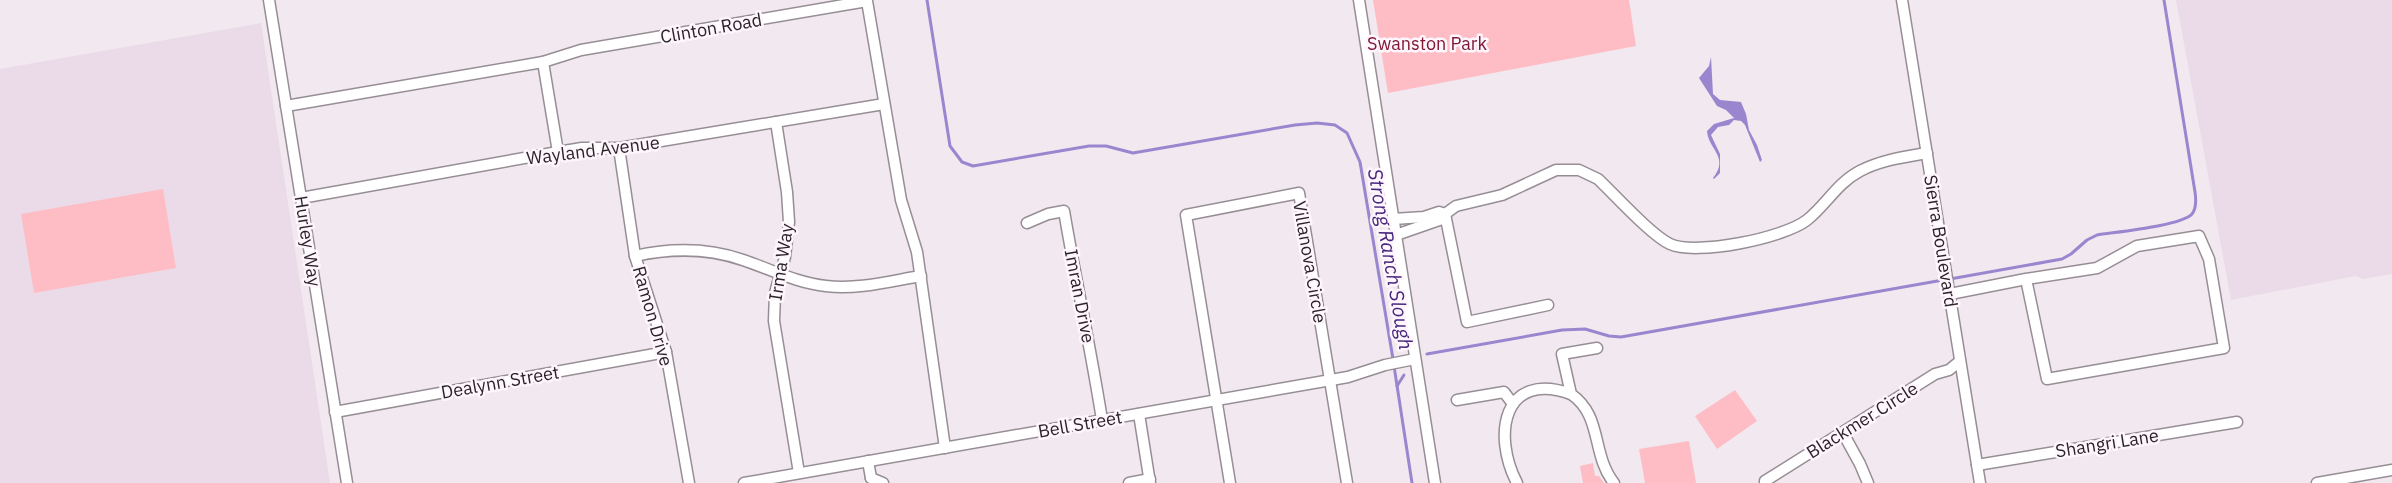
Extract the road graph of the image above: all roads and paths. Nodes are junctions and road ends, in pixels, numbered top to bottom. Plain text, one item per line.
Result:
1 (269, 0) edge
2 (1359, 0) edge
3 (1902, 0) edge
4 (543, 62) junction
5 (884, 104) junction
6 (286, 106) junction
7 (776, 122) junction
8 (619, 148) junction
9 (558, 152) junction
10 (1927, 153) junction
11 (301, 198) junction
12 (1445, 214) junction
13 (1393, 219) junction
14 (1425, 221) junction
15 (1027, 223) dead end
16 (1396, 235) junction
17 (635, 256) junction
18 (781, 274) junction
19 (921, 276) junction
20 (2026, 279) junction
21 (1949, 285) junction
22 (1548, 305) dead end
23 (1597, 348) dead end
24 (666, 352) junction
25 (1415, 359) junction
26 (1960, 361) junction
27 (1330, 381) junction
28 (1570, 394) junction
29 (1457, 399) dead end
30 (1216, 400) junction
31 (1513, 404) junction
32 (335, 412) junction
33 (1139, 414) junction
34 (1101, 420) junction
35 (2237, 422) dead end
36 (1844, 433) junction
37 (945, 448) junction
38 (868, 461) junction
39 (1977, 465) junction
40 (2392, 470) edge
41 (799, 473) junction
42 (868, 481) edge
43 (1150, 481) edge
44 (347, 483) edge
45 (689, 483) edge
46 (744, 483) edge
47 (883, 483) edge
48 (1129, 483) edge
49 (1230, 483) edge
50 (1347, 483) edge
51 (1435, 483) edge
52 (1517, 483) edge
53 (1614, 483) edge
54 (1765, 483) edge
55 (1868, 483) edge
56 (1980, 483) edge
57 (2317, 483) edge

1 - 6 street, Hurley Way
2 - 13 street
3 - 10 street, Sierra Boulevard
4 - 5 street, Clinton Road
4 - 6 street, Clinton Road
4 - 9 street
5 - 7 street, Wayland Avenue
5 - 19 street, Clinton Road
6 - 11 street, Hurley Way
7 - 8 street, Wayland Avenue
7 - 18 street, Irma Way
8 - 9 street, Wayland Avenue
8 - 17 street, Ramon Drive
9 - 11 street, Wayland Avenue
10 - 12 street
10 - 21 street, Sierra Boulevard
11 - 32 street, Hurley Way
12 - 14 street
12 - 22 street
13 - 14 street
13 - 16 street
14 - 16 street
15 - 34 street, Imran Drive
16 - 25 street
17 - 18 street
17 - 24 street, Ramon Drive
18 - 19 street
18 - 41 street, Irma Way
19 - 37 street, Clinton Road
20 - 20 street
20 - 21 street
21 - 26 street, Sierra Boulevard
23 - 28 street
24 - 32 street, Dealynn Street
24 - 45 street, Ramon Drive
25 - 27 street, Bell Street
25 - 51 street
26 - 36 street, Blackmer Circle
26 - 39 street, Sierra Boulevard
27 - 30 street, Bell Street
27 - 30 street, Villanova Circle
27 - 50 street
28 - 31 street
28 - 53 street
29 - 31 street
30 - 33 street, Bell Street
30 - 49 street
31 - 52 street
32 - 44 street, Hurley Way
33 - 34 street, Bell Street
33 - 43 street
34 - 37 street, Bell Street
35 - 39 street, Shangri Lane
36 - 54 street, Blackmer Circle
36 - 55 street
37 - 38 street, Bell Street
38 - 41 street, Bell Street
38 - 42 street
39 - 56 street, Sierra Boulevard
40 - 57 street
41 - 46 street, Bell Street
42 - 47 street
43 - 48 street

